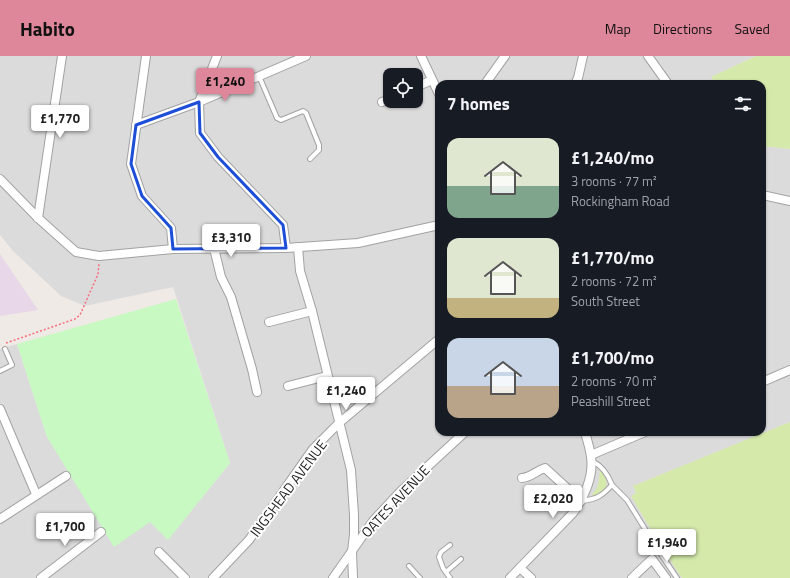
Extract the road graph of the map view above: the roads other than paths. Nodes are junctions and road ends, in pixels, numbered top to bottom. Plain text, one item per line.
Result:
1 (62, 56) edge
2 (146, 56) edge
3 (217, 56) edge
4 (306, 56) edge
5 (421, 56) edge
6 (505, 56) edge
7 (583, 56) edge
8 (648, 56) edge
9 (259, 76) junction
10 (432, 80) junction
11 (487, 80) edge
12 (577, 80) edge
13 (665, 80) edge
14 (423, 84) edge
15 (435, 86) edge
16 (199, 102) junction
17 (136, 126) junction
18 (310, 159) dead end
19 (0, 179) edge
20 (766, 196) edge
21 (790, 201) edge
22 (38, 218) junction
23 (435, 226) edge
24 (298, 247) junction
25 (214, 248) junction
26 (286, 248) junction
27 (173, 249) junction
28 (312, 311) junction
29 (269, 322) dead end
30 (435, 342) edge
31 (6, 349) road end
32 (790, 370) edge
33 (0, 371) edge
34 (327, 376) junction
35 (766, 380) edge
36 (288, 386) dead end
37 (257, 392) dead end
38 (0, 409) edge
39 (339, 423) junction
40 (3, 425) edge
41 (461, 436) edge
42 (585, 436) edge
43 (638, 436) edge
44 (591, 458) junction
45 (66, 476) dead end
46 (522, 478) dead end
47 (612, 485) junction
48 (36, 494) junction
49 (581, 501) junction
50 (0, 519) edge
51 (101, 532) dead end
52 (450, 545) dead end
53 (159, 552) dead end
54 (352, 552) junction
55 (460, 559) dead end
56 (408, 566) dead end
57 (520, 568) junction
58 (446, 572) junction
59 (41, 578) edge
60 (185, 578) edge
61 (213, 578) edge
62 (333, 578) edge
63 (352, 578) edge
64 (420, 578) edge
65 (450, 578) edge
66 (510, 578) edge
67 (531, 578) edge
68 (632, 578) edge
69 (666, 578) edge
70 (677, 578) edge

1 - 22 street
2 - 17 street
3 - 16 street
4 - 9 street
5 - 10 street
6 - 11 street
7 - 12 street
8 - 13 street
9 - 16 street
9 - 18 lane
10 - 14 street
10 - 15 street
16 - 17 street
16 - 26 street
17 - 27 street
19 - 22 street
20 - 21 street
22 - 27 street
23 - 24 street
24 - 26 street
24 - 28 street
25 - 26 street
25 - 27 street
25 - 37 street
28 - 29 street
28 - 34 street
30 - 39 street, INGSHEAD AVENUE
31 - 33 lane
32 - 35 street
34 - 36 street
34 - 39 street
38 - 40 street
39 - 54 street
39 - 61 street, INGSHEAD AVENUE
40 - 48 street
41 - 54 street, OATES AVENUE
42 - 44 street
43 - 44 street
44 - 47 lane
44 - 49 street
45 - 48 street
46 - 49 street
47 - 49 lane
47 - 70 lane
48 - 50 street
49 - 57 street
51 - 59 street
52 - 58 lane
53 - 60 street
54 - 62 street, OATES AVENUE
54 - 63 street
55 - 58 lane
56 - 64 lane
57 - 66 street
57 - 67 street
58 - 65 lane
68 - 69 street

